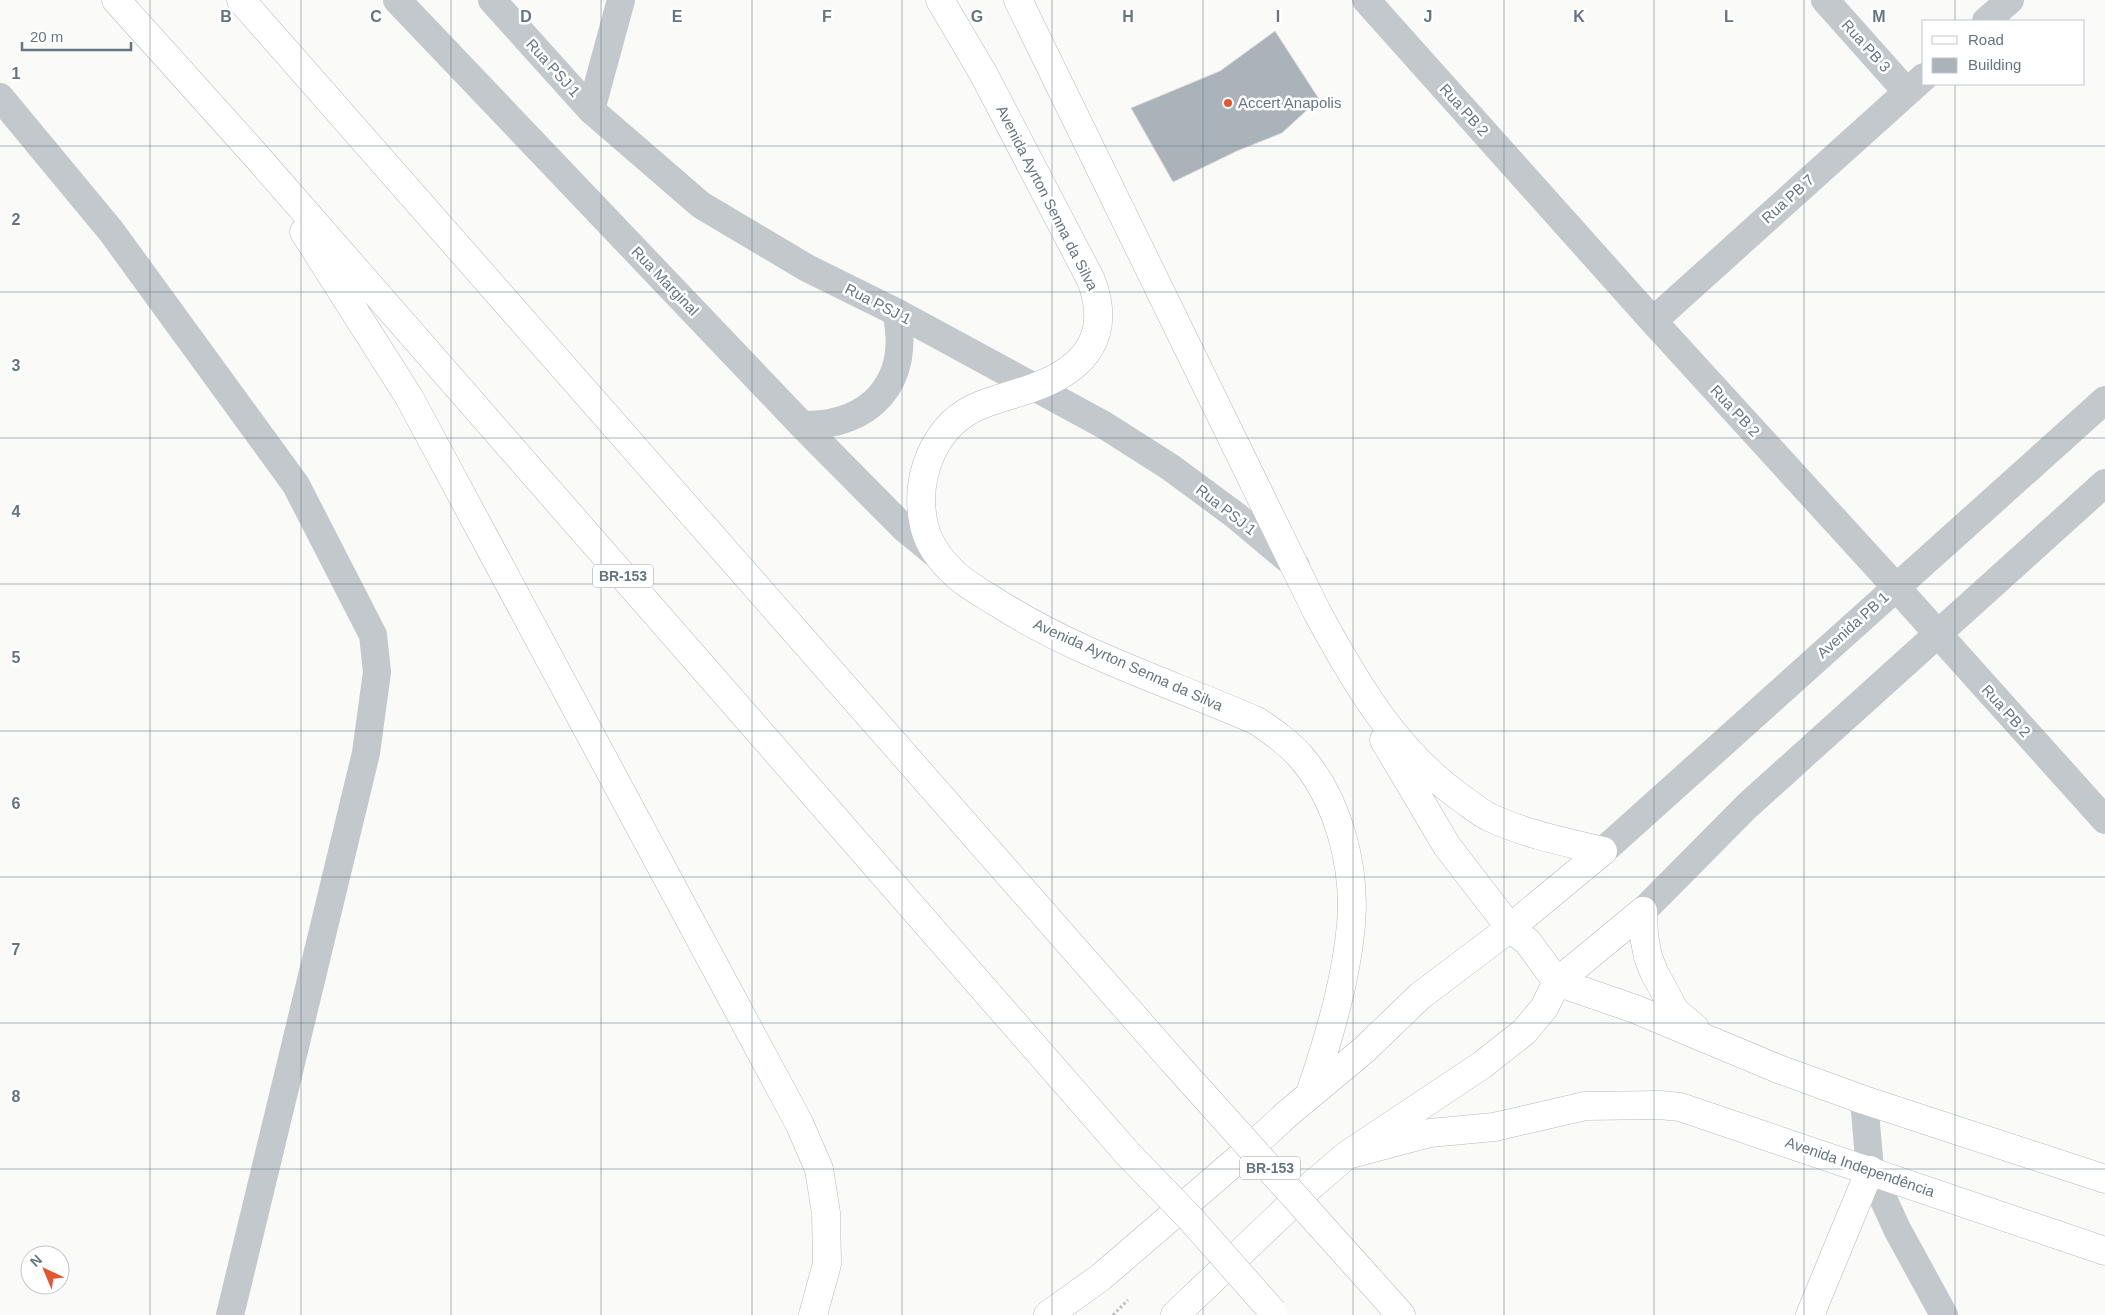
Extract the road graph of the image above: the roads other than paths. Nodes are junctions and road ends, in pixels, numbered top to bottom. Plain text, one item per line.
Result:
1 (116, 0) edge
2 (241, 0) edge
3 (397, 0) edge
4 (492, 0) edge
5 (621, 0) edge
6 (940, 0) edge
7 (1018, 0) edge
8 (1366, 0) edge
9 (1825, 0) edge
10 (2010, 0) edge
11 (1987, 20) edge
12 (1916, 84) edge
13 (0, 97) edge
14 (591, 110) junction
15 (258, 158) junction
16 (896, 312) junction
17 (1652, 321) junction
18 (1035, 387) junction
19 (2105, 400) edge
20 (802, 425) junction
21 (2105, 483) edge
22 (938, 556) junction
23 (1297, 567) junction
24 (1895, 586) junction
25 (1937, 635) junction
26 (1354, 676) junction
27 (2105, 820) edge
28 (1603, 851) junction
29 (1643, 911) junction
30 (1510, 928) junction
31 (1557, 982) junction
32 (1709, 1038) junction
33 (1310, 1094) junction
34 (1864, 1100) junction
35 (1347, 1155) junction
36 (1870, 1170) junction
37 (2105, 1178) edge
38 (2105, 1251) edge
39 (1275, 1313) edge
40 (230, 1315) edge
41 (813, 1315) edge
42 (1048, 1315) edge
43 (1175, 1315) edge
44 (1401, 1315) edge
45 (1810, 1315) edge
46 (1944, 1315) edge

1 - 15 main road, BR-153
2 - 44 main road, BR-153, bridge
3 - 20 street, Rua Marginal
4 - 14 street, Rua PSJ 1
5 - 14 street
6 - 18 main road, Avenida Ayrton Senna da Silva
7 - 23 main road
8 - 17 street, Rua PB 2
9 - 12 street, Rua PB 3
10 - 11 street
12 - 17 street, Rua PB 7
13 - 40 street
14 - 16 street, Rua PSJ 1
15 - 39 main road, BR-153, bridge
15 - 41 main road
16 - 18 street, Rua PSJ 1
16 - 20 street
17 - 24 street, Rua PB 2
18 - 22 main road, Avenida Ayrton Senna da Silva
18 - 23 street, Rua PSJ 1
19 - 24 street, Avenida PB 1
20 - 22 street, Rua Marginal
21 - 25 street
22 - 33 main road, Avenida Ayrton Senna da Silva
23 - 26 main road
24 - 25 street, Rua PB 2
24 - 28 street, Avenida PB 1
25 - 27 street, Rua PB 2
25 - 29 street
26 - 28 main road
26 - 30 main road
28 - 30 main road
29 - 31 main road
29 - 32 main road
30 - 31 main road
30 - 33 main road
31 - 32 main road
31 - 35 main road
32 - 34 main road
33 - 42 main road
34 - 36 street
34 - 37 main road
35 - 36 main road, Avenida Independência
35 - 43 main road
36 - 38 main road, Avenida Independência
36 - 45 main road
36 - 46 street

